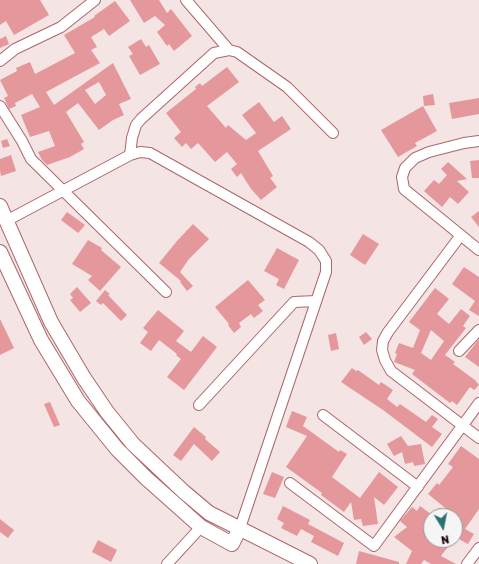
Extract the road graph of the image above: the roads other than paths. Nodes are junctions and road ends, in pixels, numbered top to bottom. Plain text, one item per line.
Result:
1 (95, 0) edge
2 (186, 0) edge
3 (229, 50) junction
4 (0, 61) edge
5 (0, 106) edge
6 (333, 133) dead end
7 (479, 141) edge
8 (130, 155) junction
9 (64, 191) junction
10 (0, 206) edge
11 (3, 223) edge
12 (461, 235) junction
13 (479, 250) edge
14 (0, 252) edge
15 (166, 292) dead end
16 (316, 301) junction
17 (479, 330) edge
18 (459, 351) dead end
19 (479, 403) edge
20 (199, 405) dead end
21 (323, 414) dead end
22 (462, 425) junction
23 (479, 438) edge
24 (290, 484) dead end
25 (418, 486) junction
26 (209, 512) junction
27 (201, 527) junction
28 (240, 528) junction
29 (479, 548) edge
30 (166, 564) edge
31 (310, 564) edge
32 (467, 564) edge

1 - 4 street
2 - 3 street
3 - 6 street
3 - 8 street
5 - 9 street
7 - 12 street
8 - 9 street
8 - 16 street
9 - 11 street
9 - 15 street
10 - 11 street
11 - 26 street
12 - 13 street
12 - 22 street
14 - 27 street
16 - 20 street
16 - 28 street
17 - 18 street
19 - 22 street
21 - 25 street
22 - 23 street
22 - 25 street
24 - 25 street
26 - 27 street
26 - 28 street
27 - 28 street
27 - 30 street
28 - 31 street
29 - 32 street

